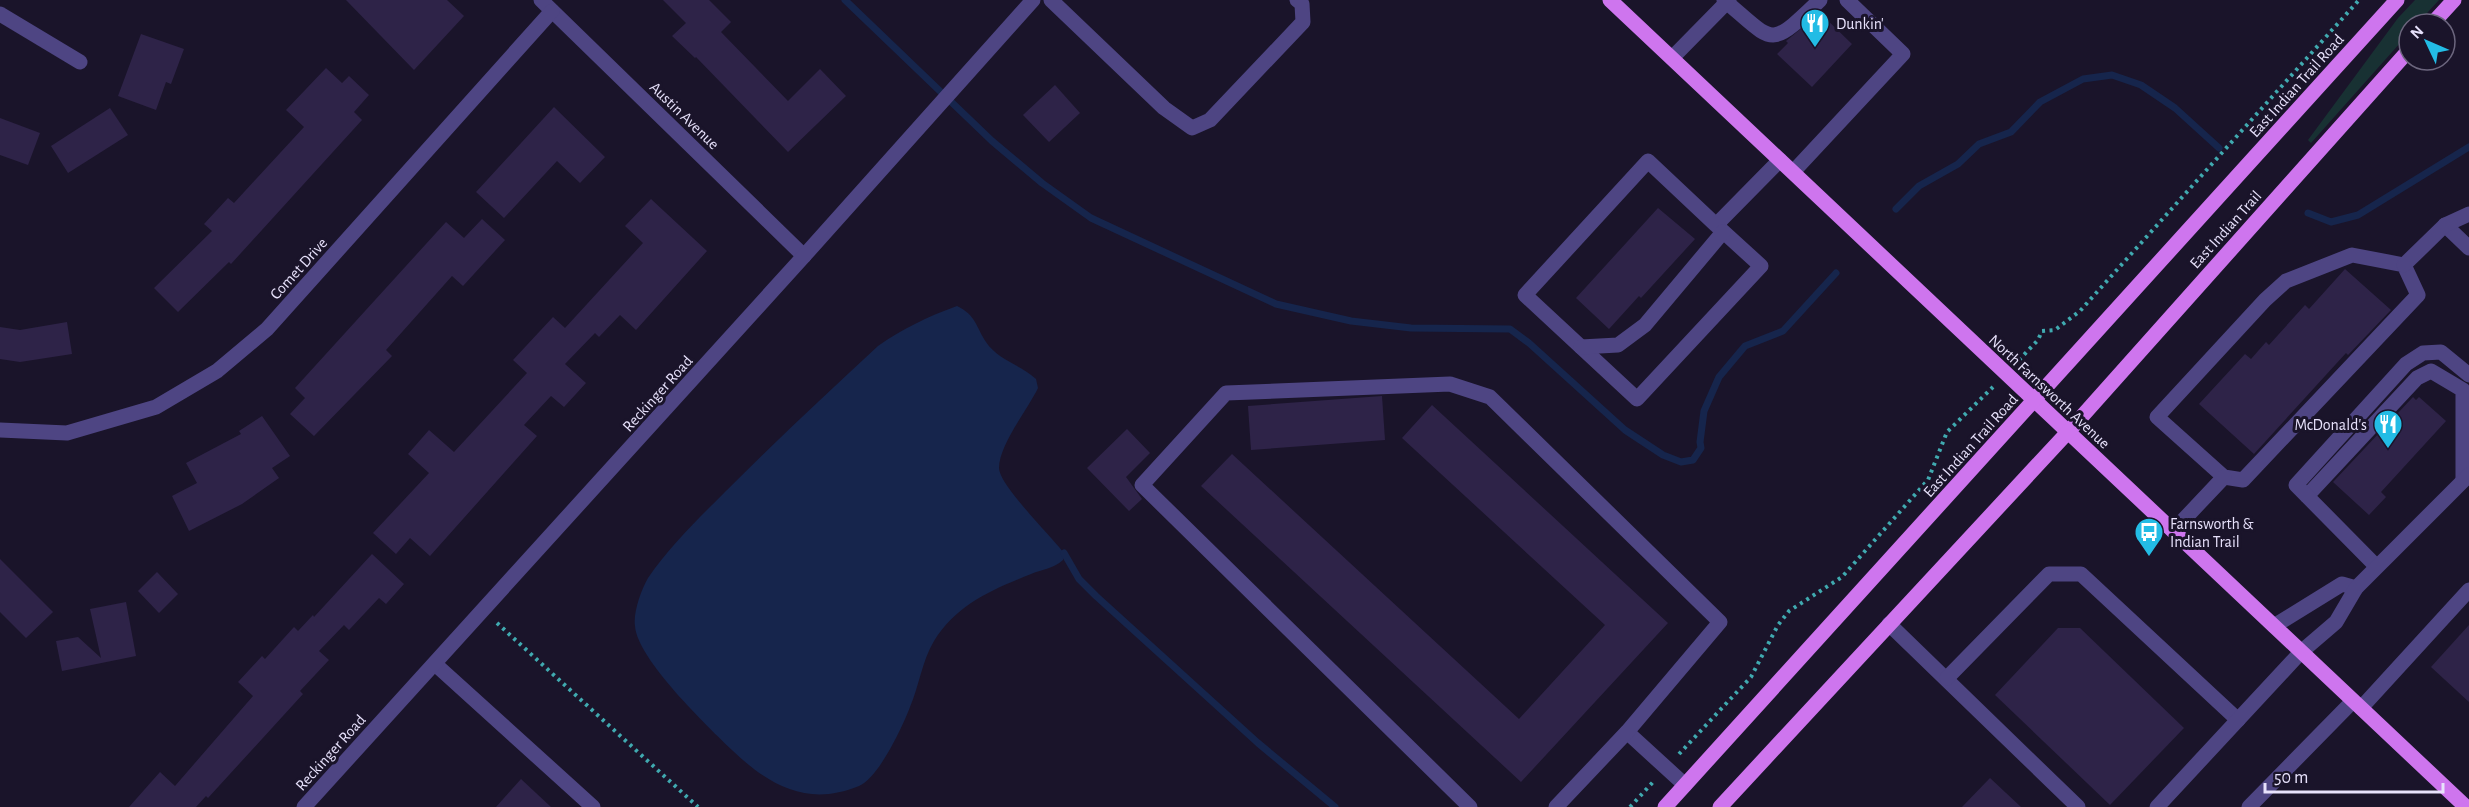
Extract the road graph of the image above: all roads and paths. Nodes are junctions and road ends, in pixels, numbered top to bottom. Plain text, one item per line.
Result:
1 (541, 0) edge
2 (1033, 0) edge
3 (1051, 0) edge
4 (1610, 0) edge
5 (1820, 0) edge
6 (1847, 0) edge
7 (2359, 0) edge
8 (2397, 0) edge
9 (2454, 0) edge
10 (1302, 1) edge
11 (1726, 1) edge
12 (552, 11) junction
13 (2443, 12) edge
14 (0, 14) edge
15 (1672, 58) junction
16 (80, 62) dead end
17 (2397, 63) edge
18 (1780, 160) junction
19 (1793, 172) junction
20 (2469, 214) edge
21 (2445, 225) junction
22 (1720, 228) junction
23 (2469, 248) edge
24 (804, 256) junction
25 (2404, 265) junction
26 (2038, 340) dead end
27 (1581, 347) junction
28 (2469, 375) edge
29 (2035, 401) junction
30 (1972, 409) dead end
31 (0, 430) edge
32 (2068, 432) junction
33 (2224, 477) junction
34 (2466, 478) edge
35 (2307, 496) junction
36 (2173, 531) junction
37 (2376, 566) junction
38 (2355, 588) junction
39 (2469, 590) edge
40 (484, 611) junction
41 (1889, 624) junction
42 (2274, 626) junction
43 (2301, 652) junction
44 (435, 664) junction
45 (1947, 678) junction
46 (2357, 704) junction
47 (2238, 720) junction
48 (1627, 732) junction
49 (1684, 749) dead end
50 (1685, 785) junction
51 (1648, 787) dead end
52 (304, 807) edge
53 (594, 807) edge
54 (698, 807) edge
55 (1470, 807) edge
56 (1556, 807) edge
57 (1630, 807) edge
58 (1665, 807) edge
59 (1719, 807) edge
60 (2078, 807) edge
61 (2157, 807) edge
62 (2249, 807) edge
63 (2466, 807) edge

1 - 12 street, Austin Avenue
2 - 24 street, Reckinger Road
3 - 10 street
4 - 15 main road, North Farnsworth Avenue
5 - 11 street
6 - 19 street
7 - 26 path
8 - 29 main road, East Indian Trail Road
9 - 13 main road
11 - 15 street
12 - 24 street, Austin Avenue
12 - 31 street, Comet Drive
14 - 16 street
15 - 18 main road, North Farnsworth Avenue
17 - 32 main road, East Indian Trail
18 - 19 main road, North Farnsworth Avenue
18 - 22 street
19 - 29 main road, North Farnsworth Avenue
20 - 21 street
21 - 23 street
21 - 25 street
22 - 27 street
22 - 27 street
22 - 27 street
24 - 40 street, Reckinger Road
25 - 33 street
25 - 33 street
28 - 35 street
29 - 32 main road, North Farnsworth Avenue
29 - 50 main road, East Indian Trail Road
30 - 49 path
32 - 36 main road, North Farnsworth Avenue
32 - 41 main road
33 - 36 street
34 - 35 street
34 - 37 street
35 - 37 street
36 - 42 main road, North Farnsworth Avenue
37 - 38 street
38 - 42 street
38 - 43 street
39 - 46 street
40 - 44 street, Reckinger Road
40 - 54 path
41 - 45 street
41 - 59 main road
42 - 43 main road, North Farnsworth Avenue
43 - 46 main road, North Farnsworth Avenue
43 - 47 street
44 - 52 street, Reckinger Road
44 - 53 street
45 - 47 street
45 - 60 street
46 - 62 street
46 - 63 main road, North Farnsworth Avenue
47 - 61 street
48 - 50 street
48 - 55 street
48 - 56 street
50 - 58 main road, East Indian Trail Road
51 - 57 path

